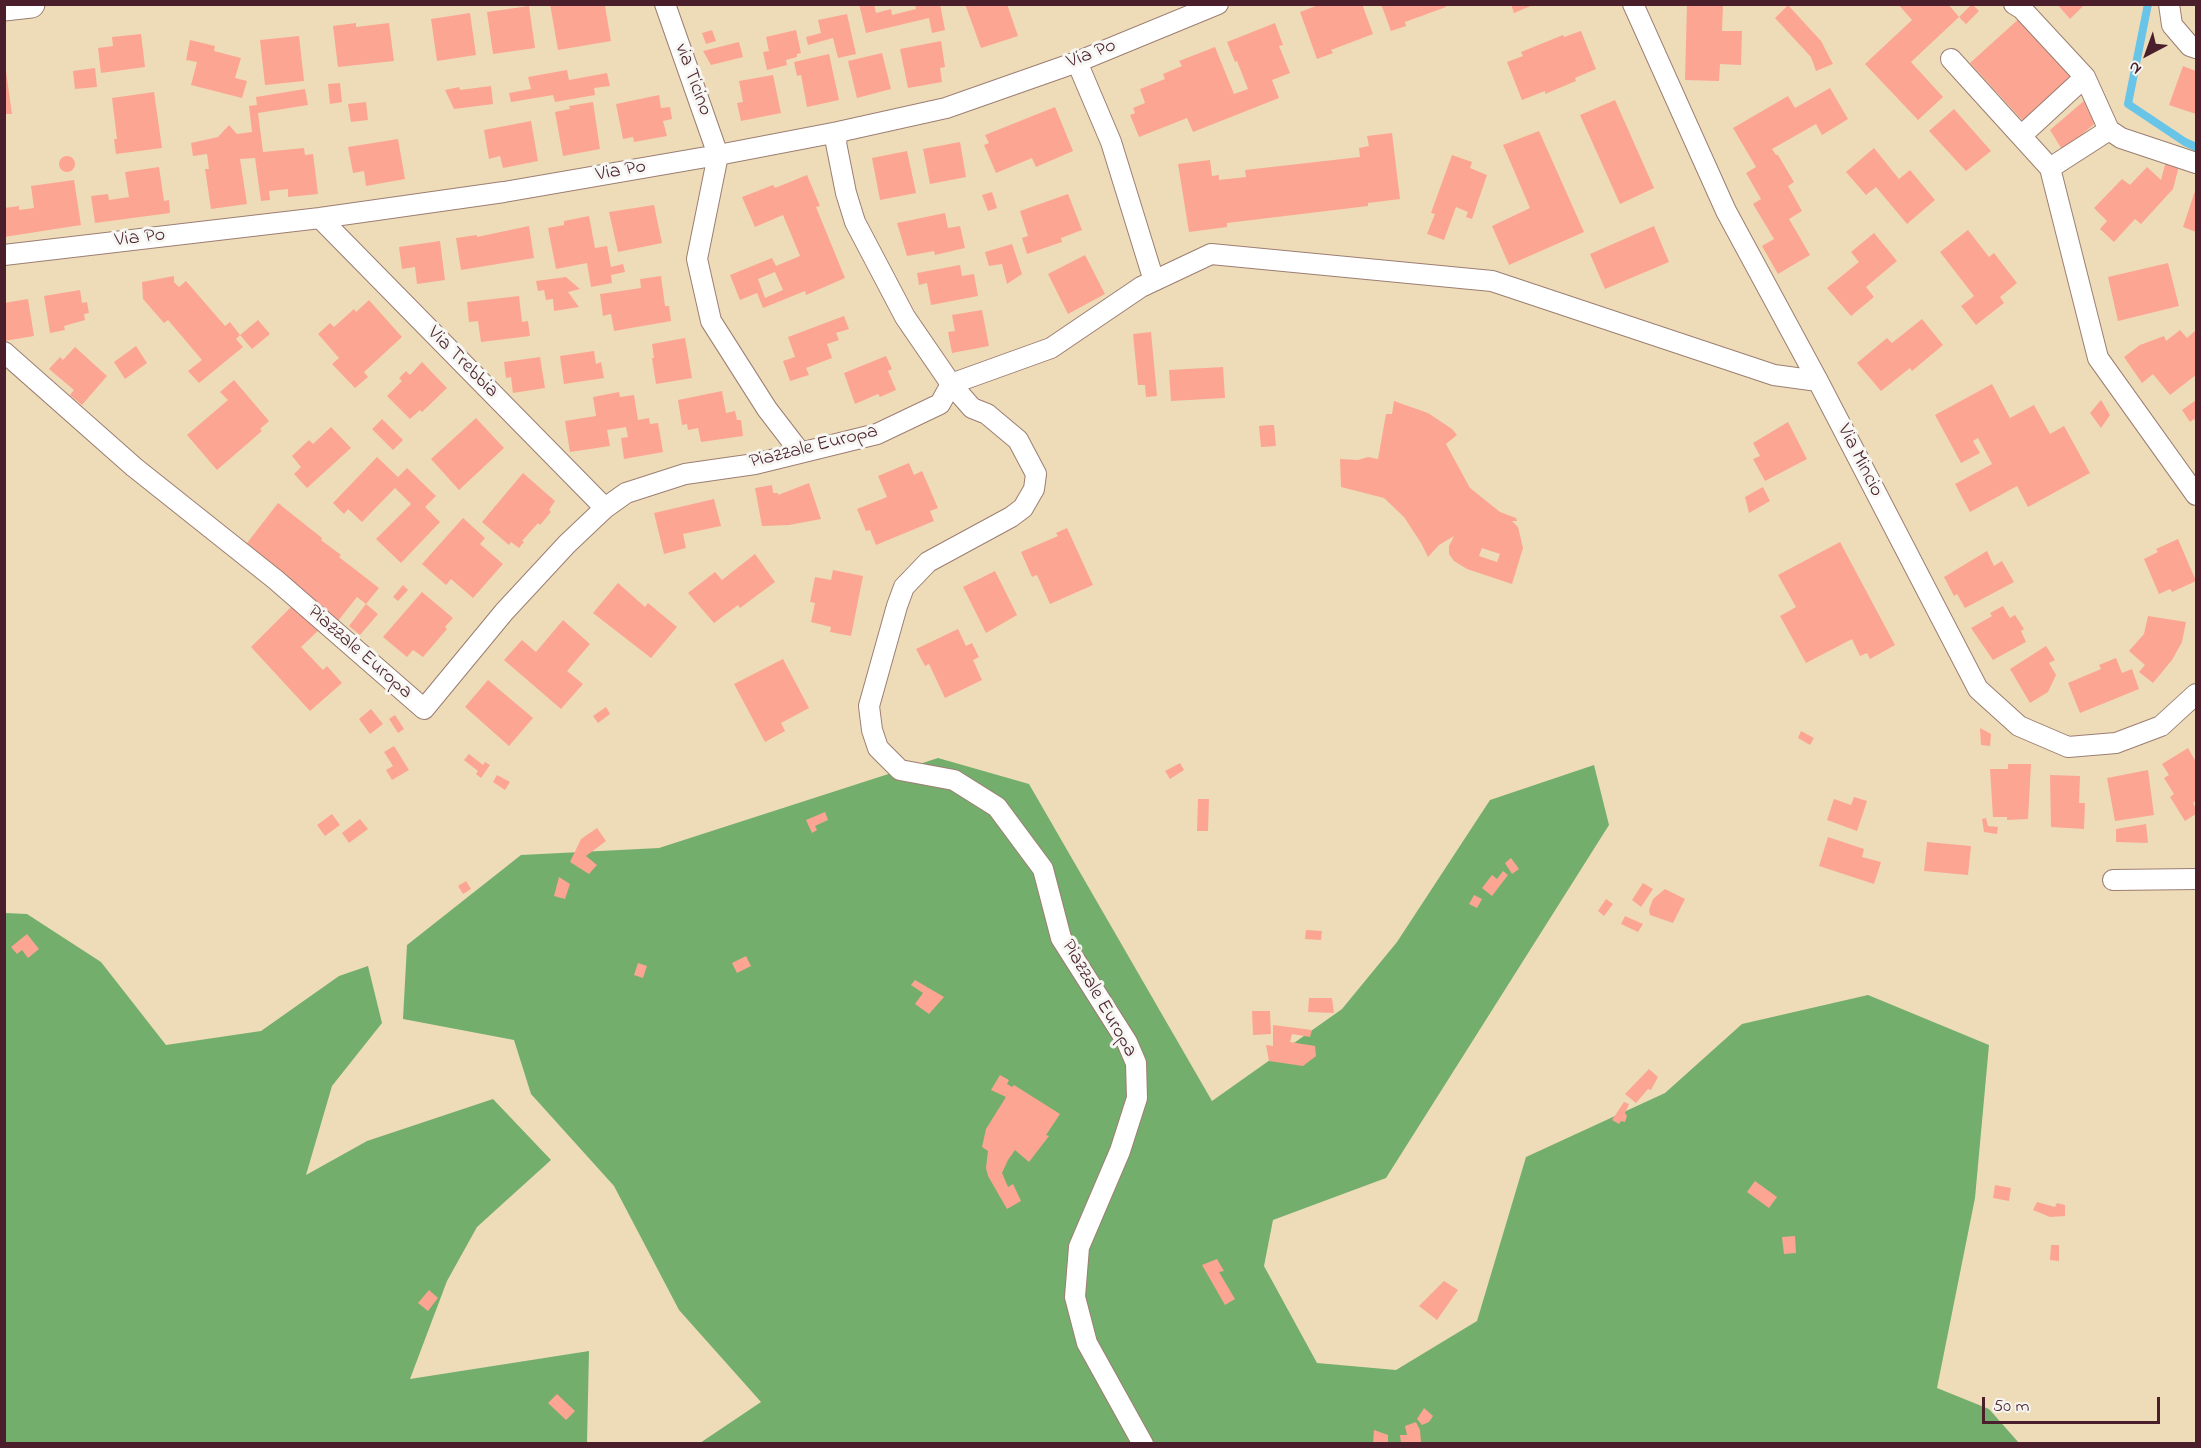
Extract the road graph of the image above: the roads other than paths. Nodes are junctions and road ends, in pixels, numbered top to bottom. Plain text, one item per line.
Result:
1 (31, 4) edge
2 (665, 4) edge
3 (1218, 4) edge
4 (1633, 4) edge
5 (2013, 4) edge
6 (2169, 4) edge
7 (4, 7) edge
8 (1170, 14) edge
9 (2196, 48) edge
10 (1951, 59) dead end
11 (1077, 62) junction
12 (2085, 77) junction
13 (2109, 130) junction
14 (838, 132) junction
15 (2022, 136) junction
16 (718, 155) junction
17 (2196, 163) edge
18 (2050, 168) junction
19 (320, 218) junction
20 (4, 255) edge
21 (1154, 281) junction
22 (4, 352) edge
23 (1818, 381) junction
24 (951, 384) junction
25 (800, 452) junction
26 (2196, 495) edge
27 (605, 508) junction
28 (2196, 694) edge
29 (2196, 879) edge
30 (2113, 880) dead end
31 (1143, 1443) edge

1 - 7 street
2 - 16 street, via Ticino
3 - 8 street, Via Po
4 - 23 street, Via Mincio
5 - 12 street
6 - 9 street
8 - 11 street, Via Po
10 - 15 street
11 - 14 street, Via Po
11 - 21 street
12 - 13 street
12 - 15 street
13 - 17 street
13 - 18 street
14 - 16 street, Via Po
14 - 24 street
15 - 18 street
16 - 19 street, Via Po
16 - 25 street
18 - 26 street
19 - 20 street, Via Po
19 - 27 street, Via Trebbia
21 - 23 street
21 - 24 street
22 - 27 street, Piazzale Europa
23 - 28 street, Via Mincio
24 - 25 street, Piazzale Europa
24 - 31 street, Piazzale Europa
25 - 27 street, Piazzale Europa
29 - 30 street

